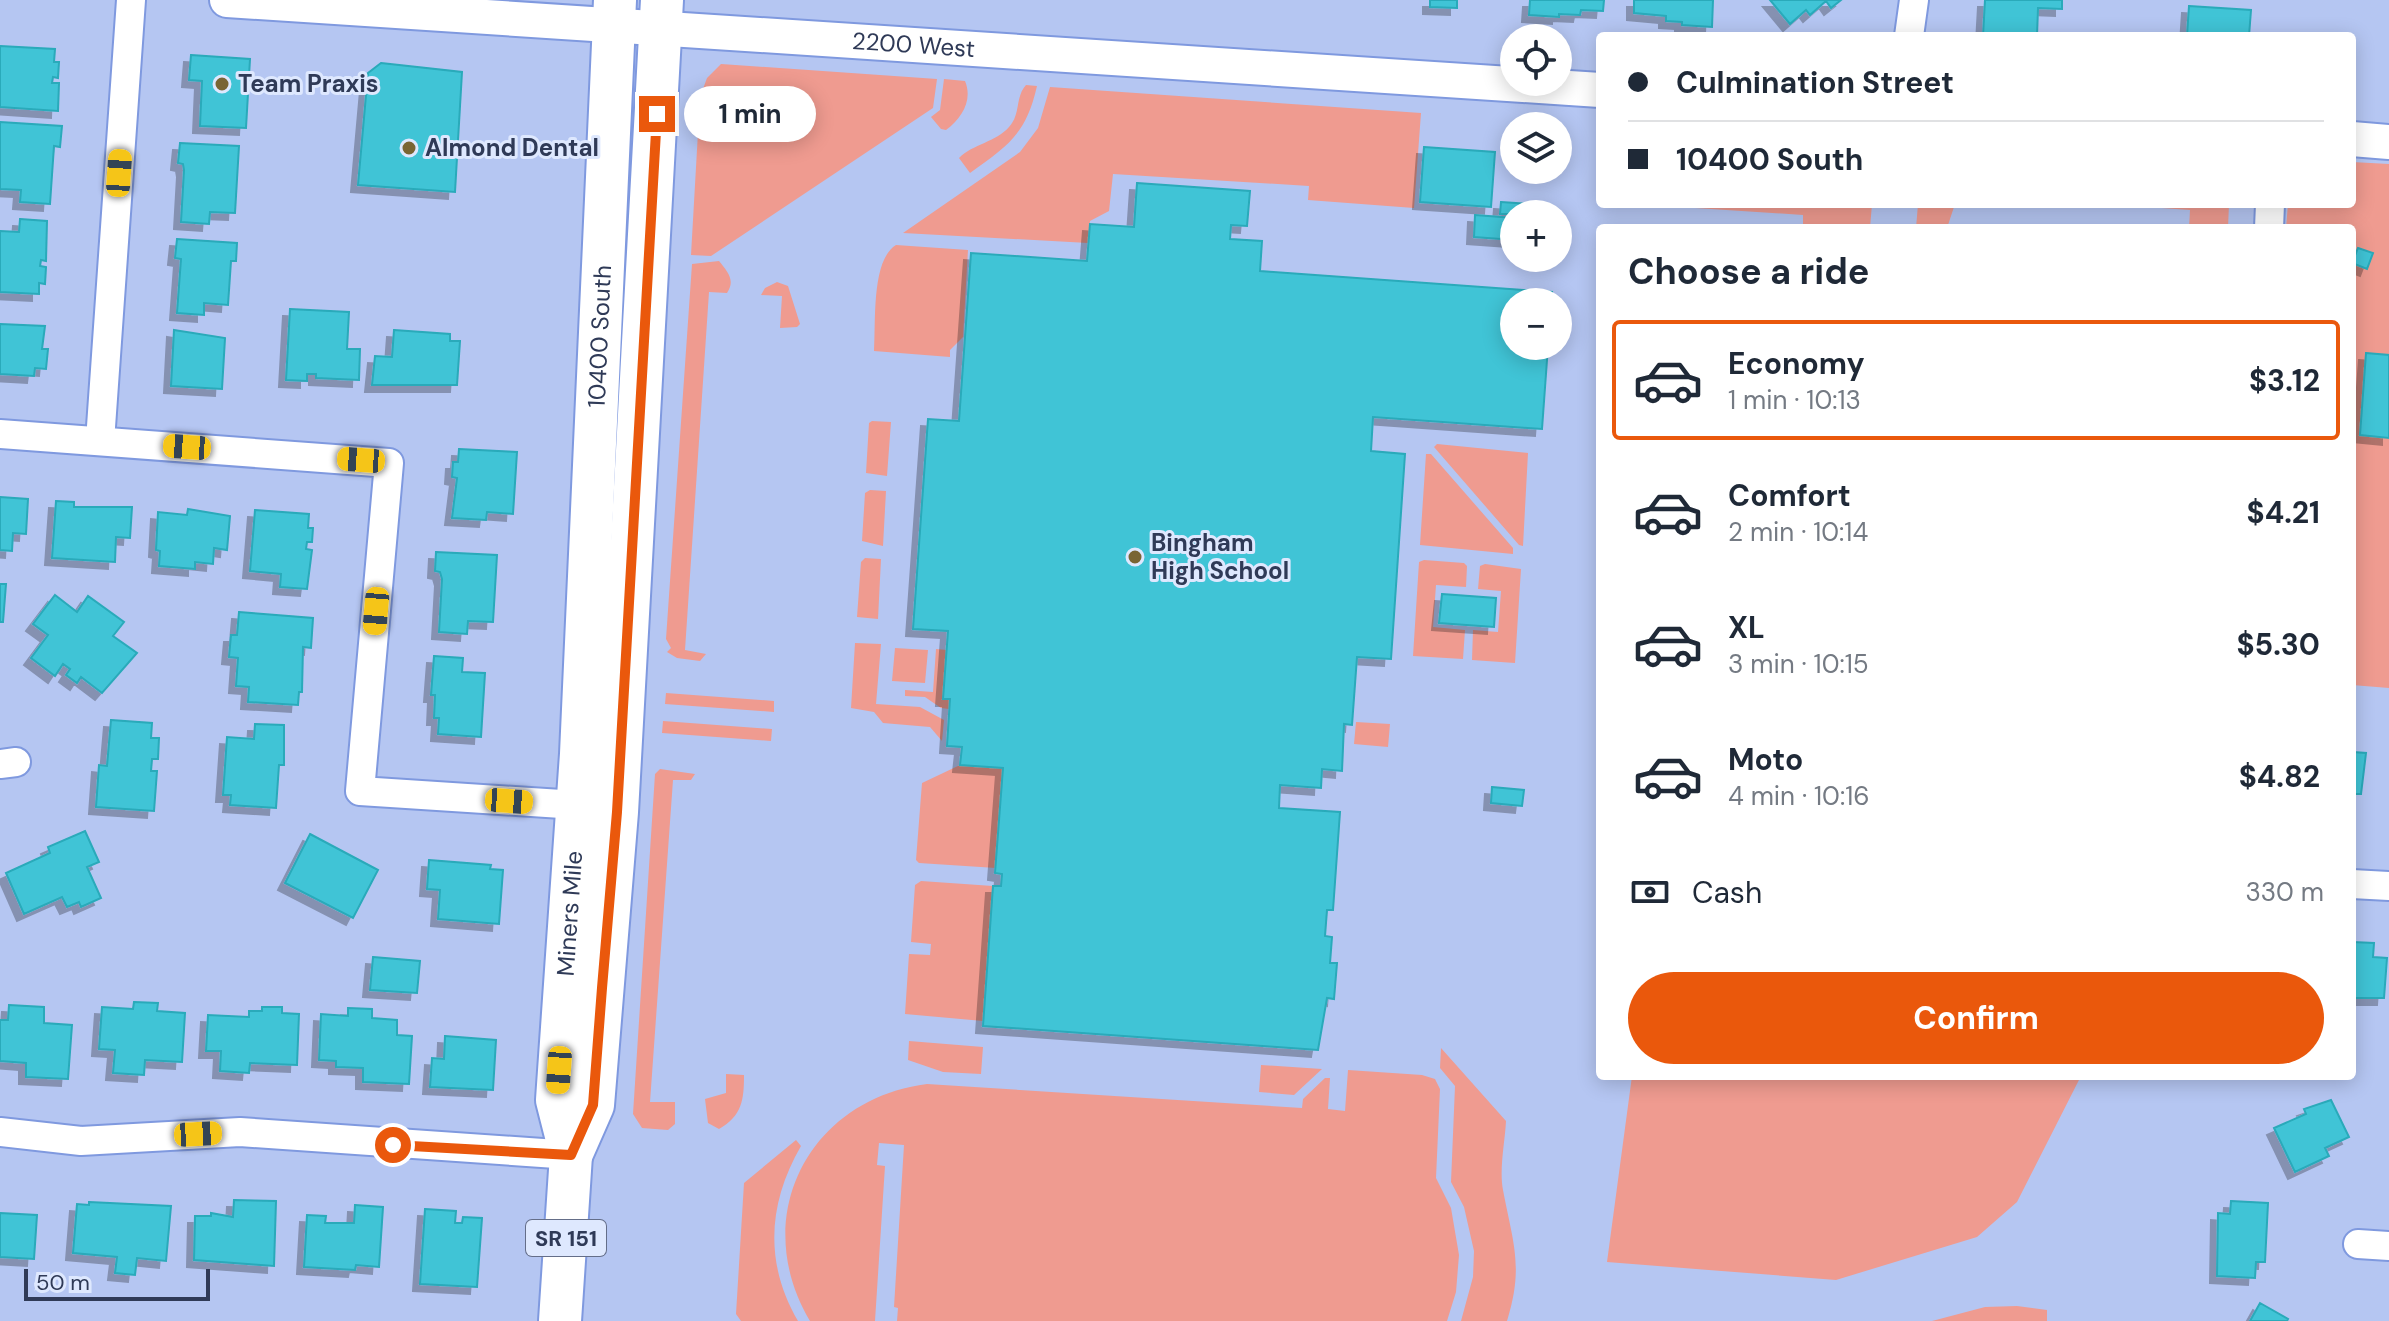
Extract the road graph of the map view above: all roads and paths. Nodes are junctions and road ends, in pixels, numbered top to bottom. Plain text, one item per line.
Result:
1 (131, 0) edge
2 (227, 0) edge
3 (1914, 0) edge
4 (615, 13) edge
5 (661, 15) edge
6 (1910, 32) edge
7 (1596, 90) edge
8 (2356, 139) edge
9 (2389, 142) edge
10 (646, 331) joint
11 (0, 434) edge
12 (100, 441) junction
13 (584, 671) joint
14 (577, 805) junction
15 (2356, 884) edge
16 (2389, 886) edge
17 (0, 1132) edge
18 (571, 1155) junction
19 (2358, 1244) dead end
20 (2389, 1246) edge
21 (560, 1321) edge

1 - 12 street
2 - 4 street, 2200 West
3 - 6 street
4 - 5 street, 2200 West
4 - 13 main road, 10400 South / SR 151
5 - 7 street, 2200 West
5 - 10 main road, 10400 South / SR 151
8 - 9 street
10 - 18 main road, Miners Mile / SR 151
11 - 12 street
12 - 14 street
13 - 14 main road, Miners Mile / SR 151
14 - 18 main road, Miners Mile / SR 151
15 - 16 street
17 - 18 street
18 - 21 main road, Miners Mile / SR 151
19 - 20 street

